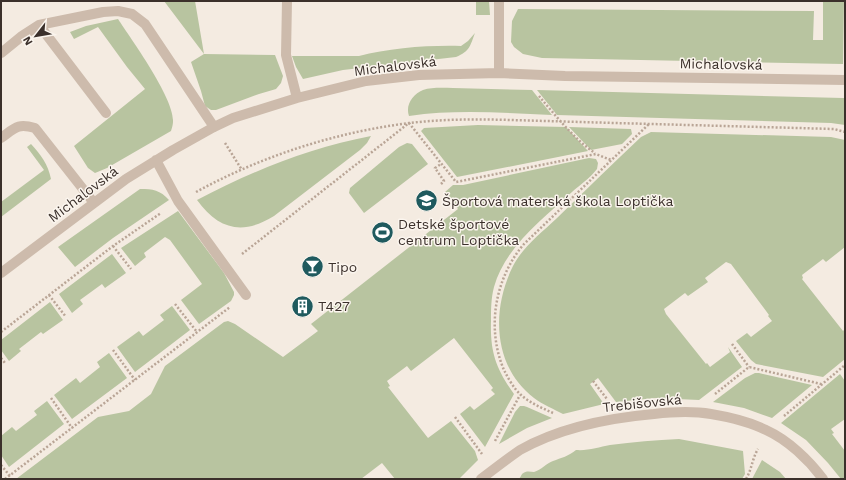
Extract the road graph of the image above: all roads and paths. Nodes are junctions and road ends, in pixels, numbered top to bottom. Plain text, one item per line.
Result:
1 (287, 1) edge
2 (499, 1) edge
3 (39, 25) junction
4 (1, 53) edge
5 (499, 73) junction
6 (524, 74) junction
7 (845, 80) edge
8 (297, 98) junction
9 (106, 113) dead end
10 (559, 121) junction
11 (409, 123) junction
12 (649, 124) junction
13 (214, 127) junction
14 (845, 132) edge
15 (1, 138) edge
16 (596, 154) junction
17 (156, 160) junction
18 (611, 160) junction
19 (441, 164) junction
20 (242, 170) junction
21 (441, 184) dead end
22 (178, 201) junction
23 (94, 203) junction
24 (113, 246) junction
25 (226, 267) junction
26 (131, 269) dead end
27 (1, 273) edge
28 (49, 295) junction
29 (246, 295) joint
30 (175, 304) dead end
31 (66, 317) dead end
32 (1, 332) edge
33 (197, 332) junction
34 (732, 344) dead end
35 (113, 350) dead end
36 (1, 358) edge
37 (5, 363) dead end
38 (845, 365) edge
39 (749, 367) junction
40 (842, 368) junction
41 (845, 372) edge
42 (135, 380) junction
43 (822, 384) junction
44 (520, 395) junction
45 (51, 398) dead end
46 (690, 413) junction
47 (455, 418) dead end
48 (72, 428) junction
49 (574, 428) junction
50 (767, 430) junction
51 (486, 459) junction
52 (1, 465) edge
53 (493, 469) junction
54 (10, 476) junction
55 (5, 479) edge
56 (481, 479) edge
57 (746, 479) edge
58 (823, 479) edge

1 - 8 street
2 - 5 street
3 - 4 street
3 - 9 street
3 - 13 street
5 - 6 street, Michalovská
5 - 8 street, Michalovská
6 - 7 street, Michalovská
6 - 10 path
8 - 13 street, Michalovská
10 - 11 path
10 - 12 path
10 - 16 path
11 - 19 path
11 - 20 path
11 - 25 path
12 - 14 path
12 - 18 path
13 - 17 street, Michalovská
13 - 20 path
15 - 23 street
16 - 18 path
16 - 19 path
17 - 22 street
17 - 23 street, Michalovská
18 - 44 path
19 - 21 path
20 - 22 path
22 - 24 path
22 - 25 street
23 - 27 street, Michalovská
24 - 26 path
24 - 28 path
25 - 29 street
28 - 31 path
28 - 32 path
29 - 33 path
30 - 33 path
33 - 42 path
34 - 39 path
35 - 42 path
36 - 37 path
38 - 40 path
39 - 43 path
39 - 46 path
40 - 41 path
40 - 43 path
42 - 48 path
43 - 50 path
44 - 49 path
44 - 51 path
45 - 48 path
46 - 49 street, Trebišovská
46 - 50 street, Trebišovská
47 - 51 path
48 - 54 path
49 - 53 street, Trebišovská
50 - 57 path
50 - 58 street, Trebišovská
51 - 53 path
52 - 54 path
53 - 56 street, Trebišovská
54 - 55 path

